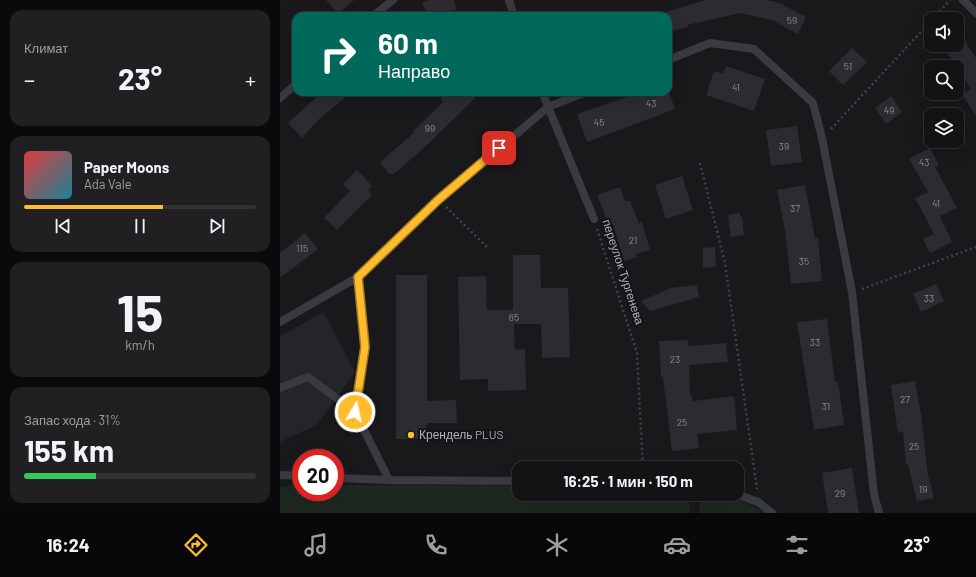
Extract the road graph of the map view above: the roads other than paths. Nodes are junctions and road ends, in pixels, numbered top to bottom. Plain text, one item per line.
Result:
1 (393, 0) edge
2 (508, 0) edge
3 (963, 0) edge
4 (378, 12) edge
5 (512, 12) edge
6 (976, 14) edge
7 (672, 58) edge
8 (292, 88) edge
9 (544, 96) edge
10 (576, 96) edge
11 (280, 98) edge
12 (548, 107) junction
13 (594, 219) road end
14 (358, 277) junction
15 (280, 322) edge
16 (280, 388) edge
17 (355, 412) junction
18 (280, 475) edge
19 (292, 476) edge
20 (344, 478) edge
21 (389, 480) junction
22 (512, 481) edge
23 (744, 497) edge
24 (772, 513) edge
25 (879, 513) edge

1 - 4 lane
2 - 5 lane
3 - 6 lane
7 - 25 lane
8 - 11 lane
9 - 12 lane, переулок Тургенева
10 - 12 lane
12 - 13 lane, переулок Тургенева
12 - 14 lane
14 - 15 lane
14 - 17 lane
16 - 17 lane
17 - 21 lane
18 - 19 lane
20 - 21 lane
21 - 22 lane
23 - 24 lane

